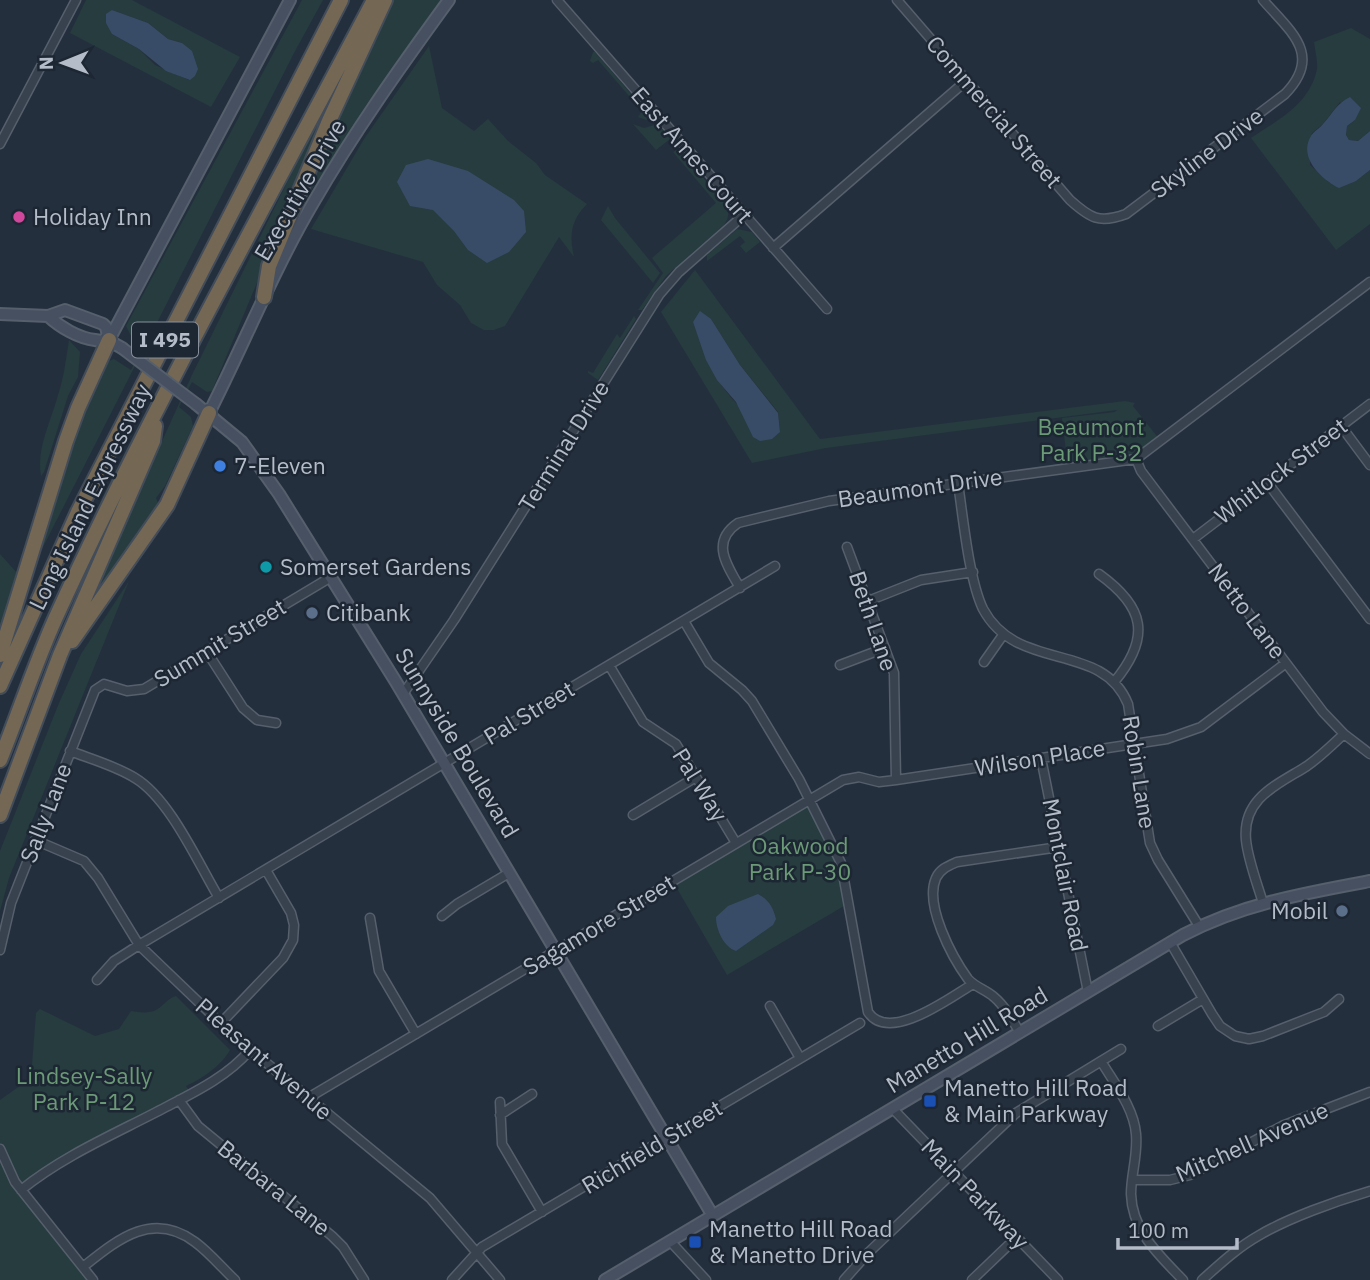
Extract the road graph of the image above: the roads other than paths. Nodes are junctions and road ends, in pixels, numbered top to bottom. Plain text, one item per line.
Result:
1 (76, 0) edge
2 (290, 0) edge
3 (341, 0) edge
4 (374, 0) edge
5 (385, 0) edge
6 (449, 0) edge
7 (557, 0) edge
8 (897, 0) edge
9 (1264, 0) edge
10 (967, 80) junction
11 (0, 144) edge
12 (744, 215) junction
13 (1095, 218) joint
14 (773, 248) junction
15 (1370, 282) edge
16 (264, 297) junction
17 (827, 309) dead end
18 (0, 314) edge
19 (48, 316) junction
20 (109, 340) junction
21 (1370, 404) edge
22 (157, 410) junction
23 (209, 413) junction
24 (1341, 426) junction
25 (1136, 459) junction
26 (1370, 466) edge
27 (1267, 482) junction
28 (958, 483) junction
29 (1192, 538) junction
30 (847, 547) dead end
31 (775, 566) dead end
32 (973, 572) junction
33 (1099, 574) dead end
34 (331, 577) junction
35 (740, 587) junction
36 (868, 601) junction
37 (1370, 619) edge
38 (684, 621) junction
39 (1003, 635) junction
40 (886, 648) junction
41 (208, 652) junction
42 (0, 655) edge
43 (60, 655) junction
44 (984, 662) dead end
45 (1286, 663) junction
46 (609, 665) junction
47 (840, 666) dead end
48 (1115, 681) junction
49 (104, 684) joint
50 (0, 685) edge
51 (403, 694) junction
52 (276, 723) dead end
53 (1344, 734) junction
54 (1134, 744) junction
55 (70, 751) junction
56 (1370, 754) edge
57 (1041, 758) junction
58 (0, 760) edge
59 (444, 764) junction
60 (696, 777) junction
61 (896, 780) junction
62 (809, 800) junction
63 (0, 815) edge
64 (633, 815) dead end
65 (34, 840) junction
66 (736, 844) junction
67 (1059, 847) junction
68 (266, 870) junction
69 (509, 873) junction
70 (1370, 881) edge
71 (219, 898) junction
72 (1263, 902) junction
73 (442, 916) dead end
74 (370, 918) dead end
75 (1199, 926) junction
76 (1170, 943) junction
77 (139, 945) junction
78 (0, 950) edge
79 (556, 950) junction
80 (97, 980) dead end
81 (973, 984) junction
82 (1088, 992) junction
83 (1203, 999) junction
84 (1339, 999) dead end
85 (769, 1006) dead end
86 (221, 1023) junction
87 (860, 1023) dead end
88 (1158, 1026) dead end
89 (1020, 1033) junction
90 (416, 1034) junction
91 (1121, 1049) dead end
92 (250, 1050) junction
93 (800, 1058) junction
94 (1101, 1061) junction
95 (1370, 1092) edge
96 (532, 1094) dead end
97 (308, 1098) junction
98 (178, 1100) junction
99 (500, 1102) dead end
100 (892, 1109) junction
101 (500, 1115) junction
102 (667, 1138) junction
103 (0, 1149) edge
104 (954, 1171) junction
105 (1132, 1180) junction
106 (21, 1190) junction
107 (1370, 1191) edge
108 (542, 1212) junction
109 (713, 1216) junction
110 (1017, 1237) junction
111 (670, 1241) junction
112 (476, 1253) junction
113 (83, 1267) junction
114 (93, 1280) edge
115 (236, 1280) edge
116 (365, 1280) edge
117 (452, 1280) edge
118 (500, 1280) edge
119 (605, 1280) edge
120 (706, 1280) edge
121 (844, 1280) edge
122 (972, 1280) edge
123 (1058, 1280) edge
124 (1183, 1280) edge
125 (1202, 1280) edge

1 - 11 street
2 - 20 main road
3 - 50 highway, Long Island Expressway / I 495
4 - 22 highway, Long Island Expressway / I 495
5 - 16 highway
6 - 16 main road, Executive Drive
7 - 12 street, East Ames Court
8 - 10 street, Commercial Street
9 - 13 street, Skyline Drive
10 - 13 street, Commercial Street
10 - 14 street
12 - 14 street, East Ames Court
12 - 51 street, Terminal Drive
14 - 17 street, East Ames Court
15 - 25 street, Beaumont Drive
16 - 23 main road, Executive Drive
18 - 19 main road, Sunnyside Boulevard
19 - 20 main road, Sunnyside Boulevard
19 - 20 main road, Sunnyside Boulevard
20 - 23 main road, Sunnyside Boulevard, bridge
20 - 42 highway
21 - 24 street, Whitlock Street
22 - 43 highway
22 - 58 highway, Long Island Expressway / I 495
23 - 34 main road, Sunnyside Boulevard
23 - 43 highway
24 - 26 street
24 - 27 street, Whitlock Street
25 - 28 street, Beaumont Drive
25 - 29 street, Netto Lane
27 - 29 street, Whitlock Street
27 - 37 street
28 - 32 street
28 - 35 street, Beaumont Drive
29 - 45 street, Netto Lane
30 - 36 street, Beth Lane
31 - 35 street, Pal Street
32 - 36 street
32 - 39 street
33 - 48 street
34 - 41 street, Summit Street
34 - 51 main road, Sunnyside Boulevard
35 - 38 street, Pal Street
36 - 40 street, Beth Lane
38 - 46 street, Pal Street
38 - 62 street
39 - 44 street
39 - 48 street
40 - 47 street
40 - 61 street, Beth Lane
41 - 49 street, Summit Street
41 - 52 street
43 - 63 highway
45 - 53 street, Netto Lane
45 - 54 street, Wilson Place
46 - 59 street, Pal Street
46 - 60 street, Pal Way
48 - 54 street, Robin Lane
49 - 55 street, Sally Lane
51 - 59 main road, Sunnyside Boulevard
53 - 56 street, Netto Lane
53 - 72 street
54 - 57 street, Wilson Place
54 - 75 street, Robin Lane
55 - 65 street, Sally Lane
55 - 71 street
57 - 61 street, Wilson Place
57 - 67 street, Montclair Road
59 - 68 street, Pal Street
59 - 69 main road, Sunnyside Boulevard
60 - 64 street
60 - 66 street, Pal Way
61 - 62 street, Sagamore Street
62 - 66 street, Sagamore Street
62 - 81 street
65 - 77 street, Pleasant Avenue
65 - 78 street, Sally Lane
66 - 79 street, Sagamore Street
67 - 81 street
67 - 82 street, Montclair Road
68 - 71 street, Pal Street
68 - 86 street
69 - 73 street
69 - 79 main road, Sunnyside Boulevard
70 - 72 main road, Manetto Hill Road
71 - 77 street, Pal Street
72 - 75 main road, Manetto Hill Road
74 - 90 street
75 - 76 main road, Manetto Hill Road
76 - 82 main road, Manetto Hill Road
76 - 83 street
77 - 80 street, Pal Street
77 - 86 street, Pleasant Avenue
79 - 90 street, Sagamore Street
79 - 102 main road, Sunnyside Boulevard
81 - 89 street
82 - 89 main road, Manetto Hill Road
83 - 84 street
83 - 88 street
85 - 93 street
86 - 92 street, Pleasant Avenue
87 - 93 street, Richfield Street
89 - 100 main road, Manetto Hill Road
90 - 97 street, Sagamore Street
91 - 94 street
92 - 97 street, Pleasant Avenue
92 - 98 street
93 - 102 street, Richfield Street
94 - 104 street
94 - 105 street
95 - 105 street, Mitchell Avenue
96 - 101 street
97 - 112 street, Pleasant Avenue
98 - 106 street
98 - 116 street, Barbara Lane
99 - 101 street
100 - 104 street, Main Parkway
100 - 109 main road, Manetto Hill Road
101 - 108 street
102 - 108 street, Richfield Street
102 - 109 main road, Sunnyside Boulevard
103 - 106 street
104 - 110 street, Main Parkway
104 - 121 street
105 - 124 street
106 - 113 street
107 - 125 street
108 - 112 street, Richfield Street
109 - 111 main road, Manetto Hill Road
110 - 122 street
110 - 123 street, Main Parkway
111 - 119 main road, Manetto Hill Road
111 - 120 street
112 - 117 street, Richfield Street
112 - 118 street, Pleasant Avenue
113 - 114 street
113 - 115 street

